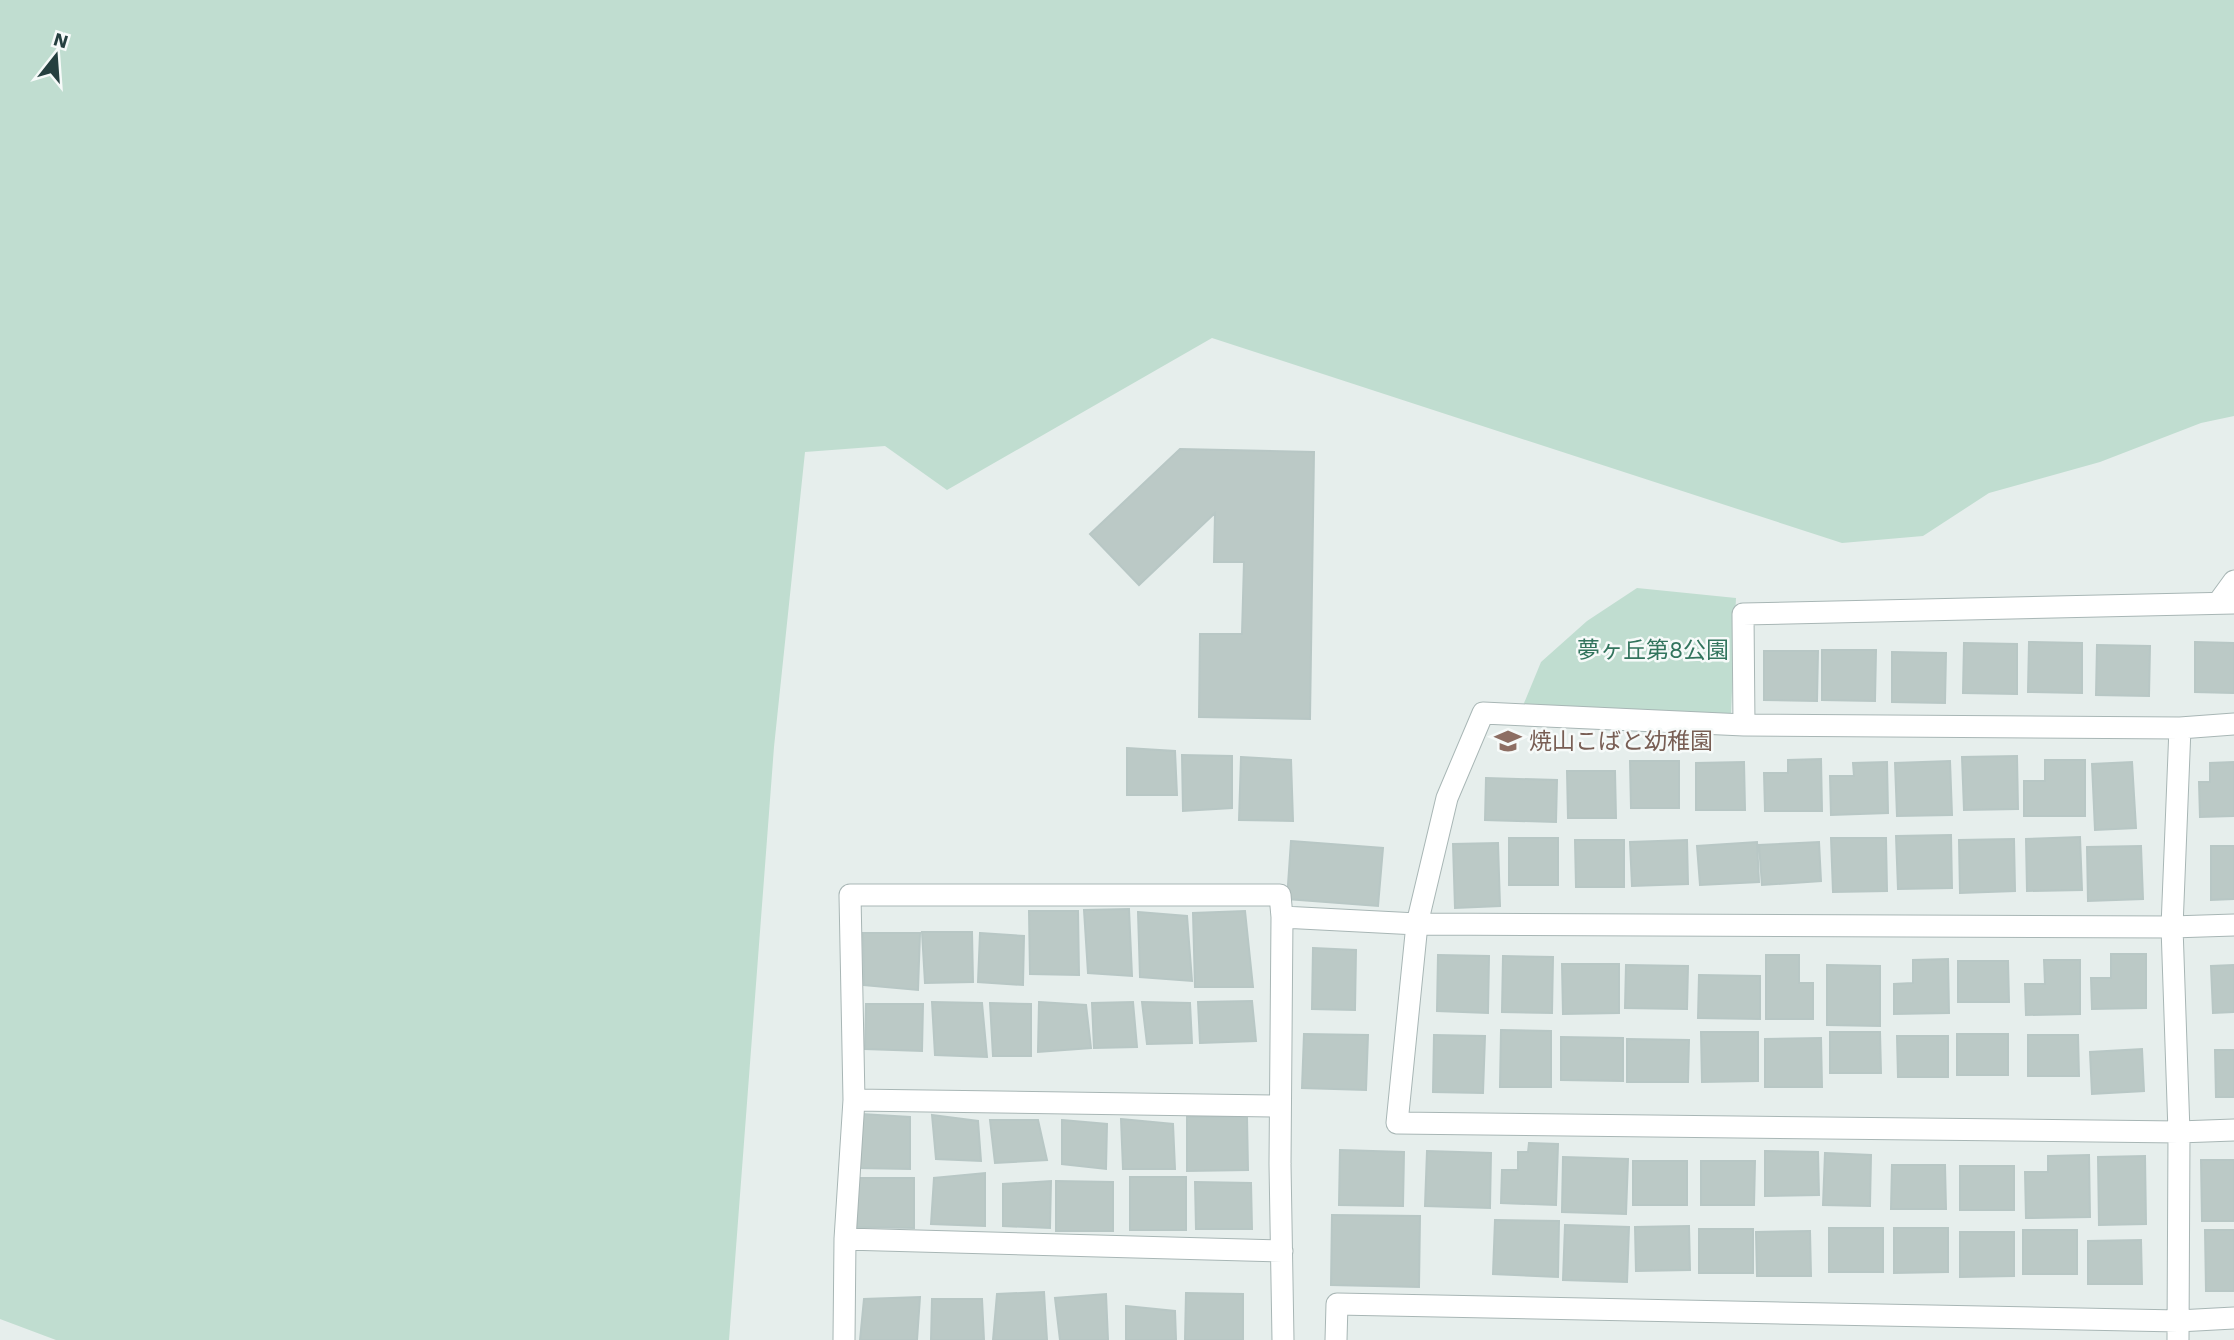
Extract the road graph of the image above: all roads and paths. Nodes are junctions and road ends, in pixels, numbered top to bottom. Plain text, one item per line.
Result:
1 (2234, 581) edge
2 (2226, 603) edge
3 (2234, 724) edge
4 (1744, 726) junction
5 (2180, 728) junction
6 (1282, 917) junction
7 (1417, 924) junction
8 (2234, 925) edge
9 (2172, 927) junction
10 (854, 1100) junction
11 (1280, 1106) junction
12 (2234, 1130) edge
13 (2179, 1132) junction
14 (845, 1238) junction
15 (1282, 1251) junction
16 (2234, 1318) edge
17 (2178, 1330) edge
18 (844, 1340) edge
19 (1283, 1340) edge
20 (1336, 1340) edge

1 - 2 street
2 - 4 street
3 - 5 street
4 - 5 street
4 - 7 street
5 - 9 street
6 - 7 street
6 - 10 street
6 - 11 street
7 - 9 street
7 - 13 street
8 - 9 street
9 - 13 street
10 - 11 street
10 - 14 street
11 - 15 street
12 - 13 street
13 - 17 street
14 - 15 street
14 - 18 street
15 - 19 street
16 - 17 street
17 - 20 street

